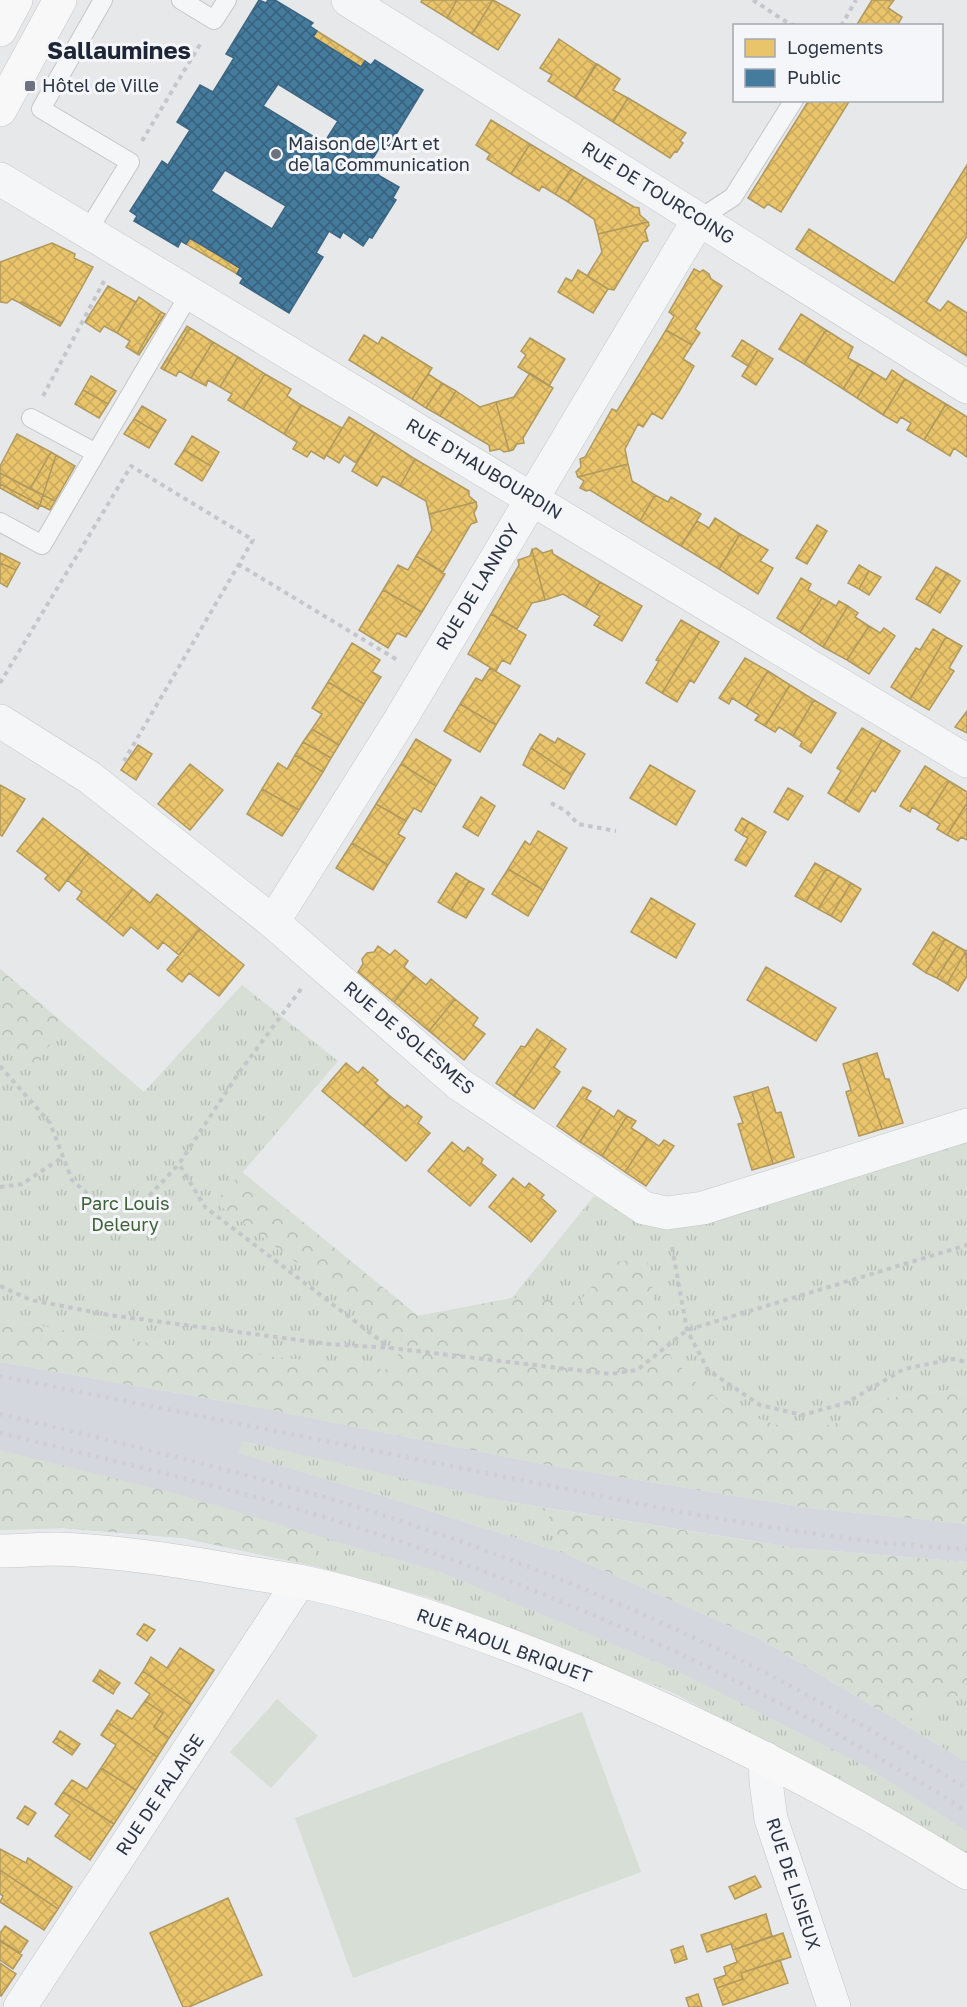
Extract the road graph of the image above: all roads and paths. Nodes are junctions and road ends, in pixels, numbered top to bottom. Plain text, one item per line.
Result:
1 (16, 0) edge
2 (60, 0) edge
3 (103, 0) edge
4 (181, 0) edge
5 (227, 0) edge
6 (753, 0) edge
7 (855, 0) edge
8 (362, 4) edge
9 (214, 20) junction
10 (791, 24) edge
11 (842, 24) edge
12 (0, 30) edge
13 (793, 102) edge
14 (0, 110) edge
15 (130, 162) junction
16 (0, 179) edge
17 (699, 219) junction
18 (87, 232) junction
19 (120, 251) junction
20 (190, 293) junction
21 (967, 387) edge
22 (31, 418) joint
23 (96, 453) junction
24 (532, 498) junction
25 (0, 522) edge
26 (238, 564) junction
27 (425, 677) junction
28 (0, 682) edge
29 (0, 721) edge
30 (967, 761) edge
31 (106, 790) junction
32 (551, 803) dead end
33 (616, 831) dead end
34 (273, 922) junction
35 (320, 963) junction
36 (0, 1066) edge
37 (967, 1125) edge
38 (63, 1157) junction
39 (179, 1164) junction
40 (0, 1187) edge
41 (667, 1213) junction
42 (967, 1245) edge
43 (0, 1286) edge
44 (687, 1330) junction
45 (391, 1348) junction
46 (967, 1362) edge
47 (0, 1551) edge
48 (299, 1581) junction
49 (765, 1758) junction
50 (967, 1873) edge
51 (20, 2007) edge
52 (834, 2007) edge

1 - 12 street
2 - 14 street
3 - 15 lane
4 - 9 lane
5 - 9 lane
6 - 10 path
7 - 11 path
8 - 17 street, RUE DE TOURCOING
9 - 15 path
13 - 17 lane
15 - 18 lane
16 - 18 street, RUE D'HAUBOURDIN
17 - 21 street, RUE DE TOURCOING
17 - 24 street, RUE DE LANNOY
18 - 19 street, RUE D'HAUBOURDIN
19 - 20 street, RUE D'HAUBOURDIN
19 - 22 path
20 - 23 lane
20 - 24 street, RUE D'HAUBOURDIN
22 - 23 lane
23 - 25 lane
24 - 27 street, RUE DE LANNOY
24 - 30 street, RUE D'HAUBOURDIN
26 - 27 path
26 - 28 path
26 - 31 path
27 - 34 street, RUE DE LANNOY
29 - 31 street, RUE DE SOLESMES
31 - 34 street, RUE DE SOLESMES
32 - 33 path
34 - 35 street, RUE DE SOLESMES
35 - 39 path
35 - 41 street, RUE DE SOLESMES
36 - 38 path
37 - 41 street, RUE DE SOLESMES
38 - 39 path
38 - 40 path
39 - 45 path
41 - 44 path
42 - 44 path
43 - 45 path
44 - 45 path
44 - 46 path
47 - 48 street, RUE RAOUL BRIQUET
48 - 49 street, RUE RAOUL BRIQUET
48 - 51 street, RUE DE FALAISE
49 - 50 street, RUE RAOUL BRIQUET
49 - 52 street, RUE DE LISIEUX

